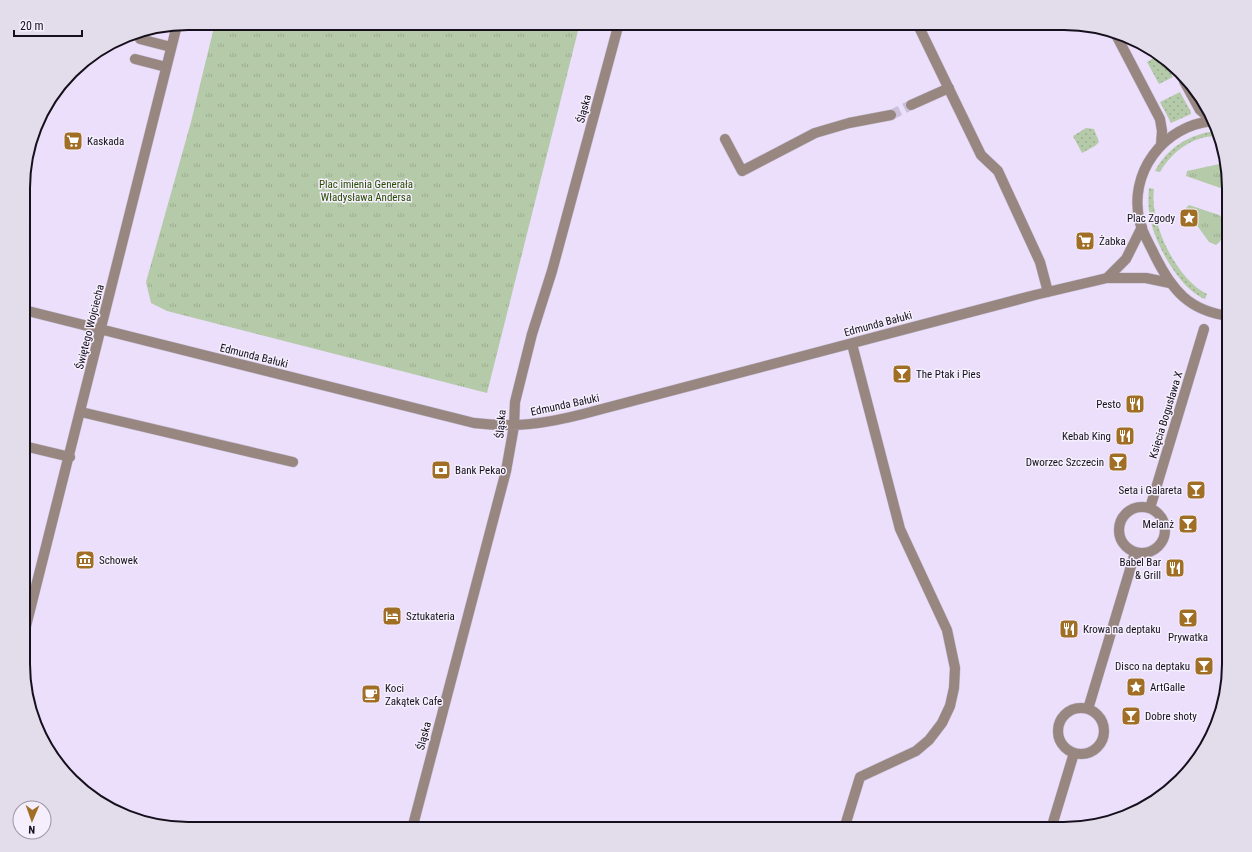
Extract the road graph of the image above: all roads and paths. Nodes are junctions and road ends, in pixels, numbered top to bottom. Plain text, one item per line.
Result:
1 (176, 30) edge
2 (617, 30) edge
3 (920, 30) edge
4 (140, 39) dead end
5 (1118, 40) edge
6 (171, 47) junction
7 (135, 59) dead end
8 (166, 67) junction
9 (949, 88) junction
10 (1193, 97) edge
11 (911, 105) tunnel mouth
12 (1203, 112) edge
13 (891, 115) tunnel mouth
14 (1207, 121) edge
15 (725, 140) dead end
16 (1161, 145) junction
17 (1142, 227) junction
18 (1108, 278) junction
19 (1170, 283) junction
20 (1048, 292) junction
21 (30, 311) edge
22 (1222, 315) edge
23 (102, 329) junction
24 (1204, 329) dead end
25 (852, 344) junction
26 (81, 412) junction
27 (514, 426) junction
28 (30, 447) edge
29 (70, 457) junction
30 (293, 462) dead end
31 (1150, 508) junction
32 (1135, 553) junction
33 (30, 611) edge
34 (1088, 709) junction
35 (1074, 753) junction
36 (414, 822) edge
37 (846, 822) edge
38 (1053, 822) edge

1 - 6 street, Świętego Wojciecha
2 - 27 street, Śląska
3 - 9 street
4 - 6 street
5 - 16 street
6 - 8 street, Świętego Wojciecha
7 - 8 street
8 - 23 street, Świętego Wojciecha
9 - 11 street
9 - 20 street
10 - 12 street
13 - 15 street
14 - 16 street
16 - 17 street
17 - 18 street
17 - 19 street
18 - 19 street, Edmunda Bałuki
18 - 20 street, Edmunda Bałuki
19 - 22 street
20 - 25 street, Edmunda Bałuki
21 - 23 street, Edmunda Bałuki
23 - 26 street, Świętego Wojciecha
23 - 27 street, Edmunda Bałuki
24 - 31 street, Księcia Bogusława X
25 - 27 street, Edmunda Bałuki
25 - 37 street
26 - 29 street, Świętego Wojciecha
26 - 30 street
27 - 36 street, Śląska
28 - 29 street
29 - 33 street, Świętego Wojciecha
31 - 32 street
31 - 32 street
32 - 34 street
34 - 35 street
34 - 35 street
35 - 38 street

